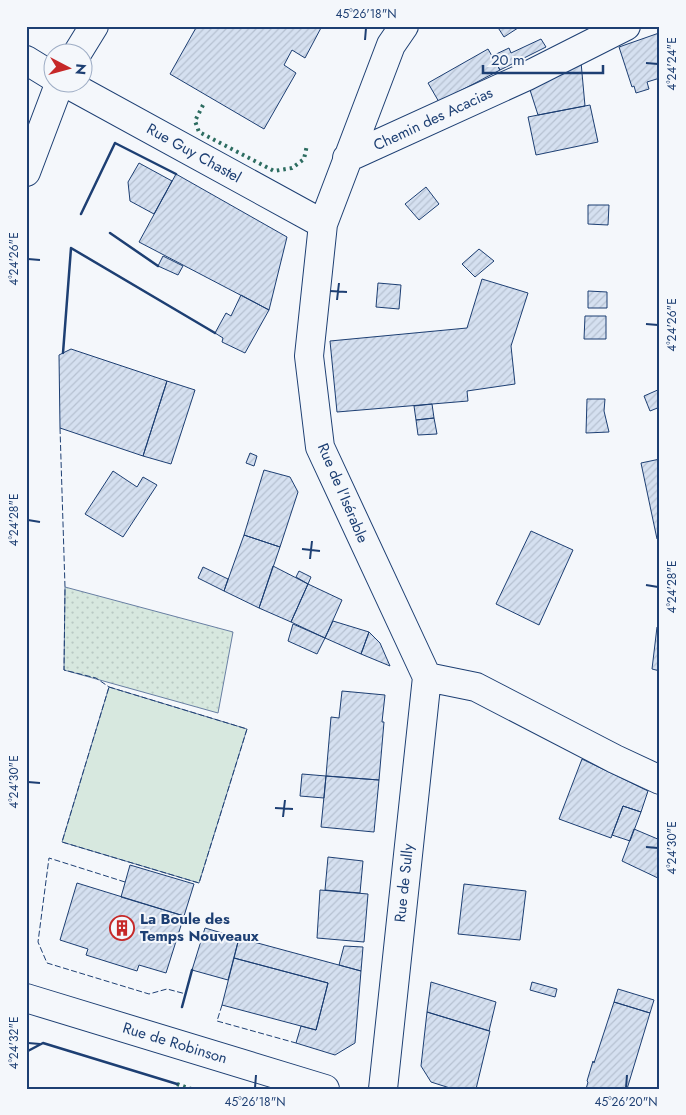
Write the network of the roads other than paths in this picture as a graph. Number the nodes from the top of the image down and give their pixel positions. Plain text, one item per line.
1 (94, 26) edge
2 (404, 26) edge
3 (626, 26) edge
4 (84, 42) edge
5 (26, 60) edge
6 (42, 70) edge
7 (56, 92) edge
8 (82, 92) edge
9 (348, 158) junction
10 (26, 172) edge
11 (323, 224) junction
12 (427, 677) junction
13 (660, 780) edge
14 (26, 998) edge
15 (324, 1089) edge
16 (383, 1089) edge

1 - 4 street
2 - 9 street, Rue de l'Isérable
3 - 9 street, Chemin des Acacias
5 - 6 street
7 - 10 street
8 - 11 street, Rue Guy Chastel
9 - 11 street, Rue de l'Isérable
11 - 12 street, Rue de l'Isérable
12 - 13 street
12 - 16 street, Rue de Sully
14 - 15 street, Rue de Robinson

